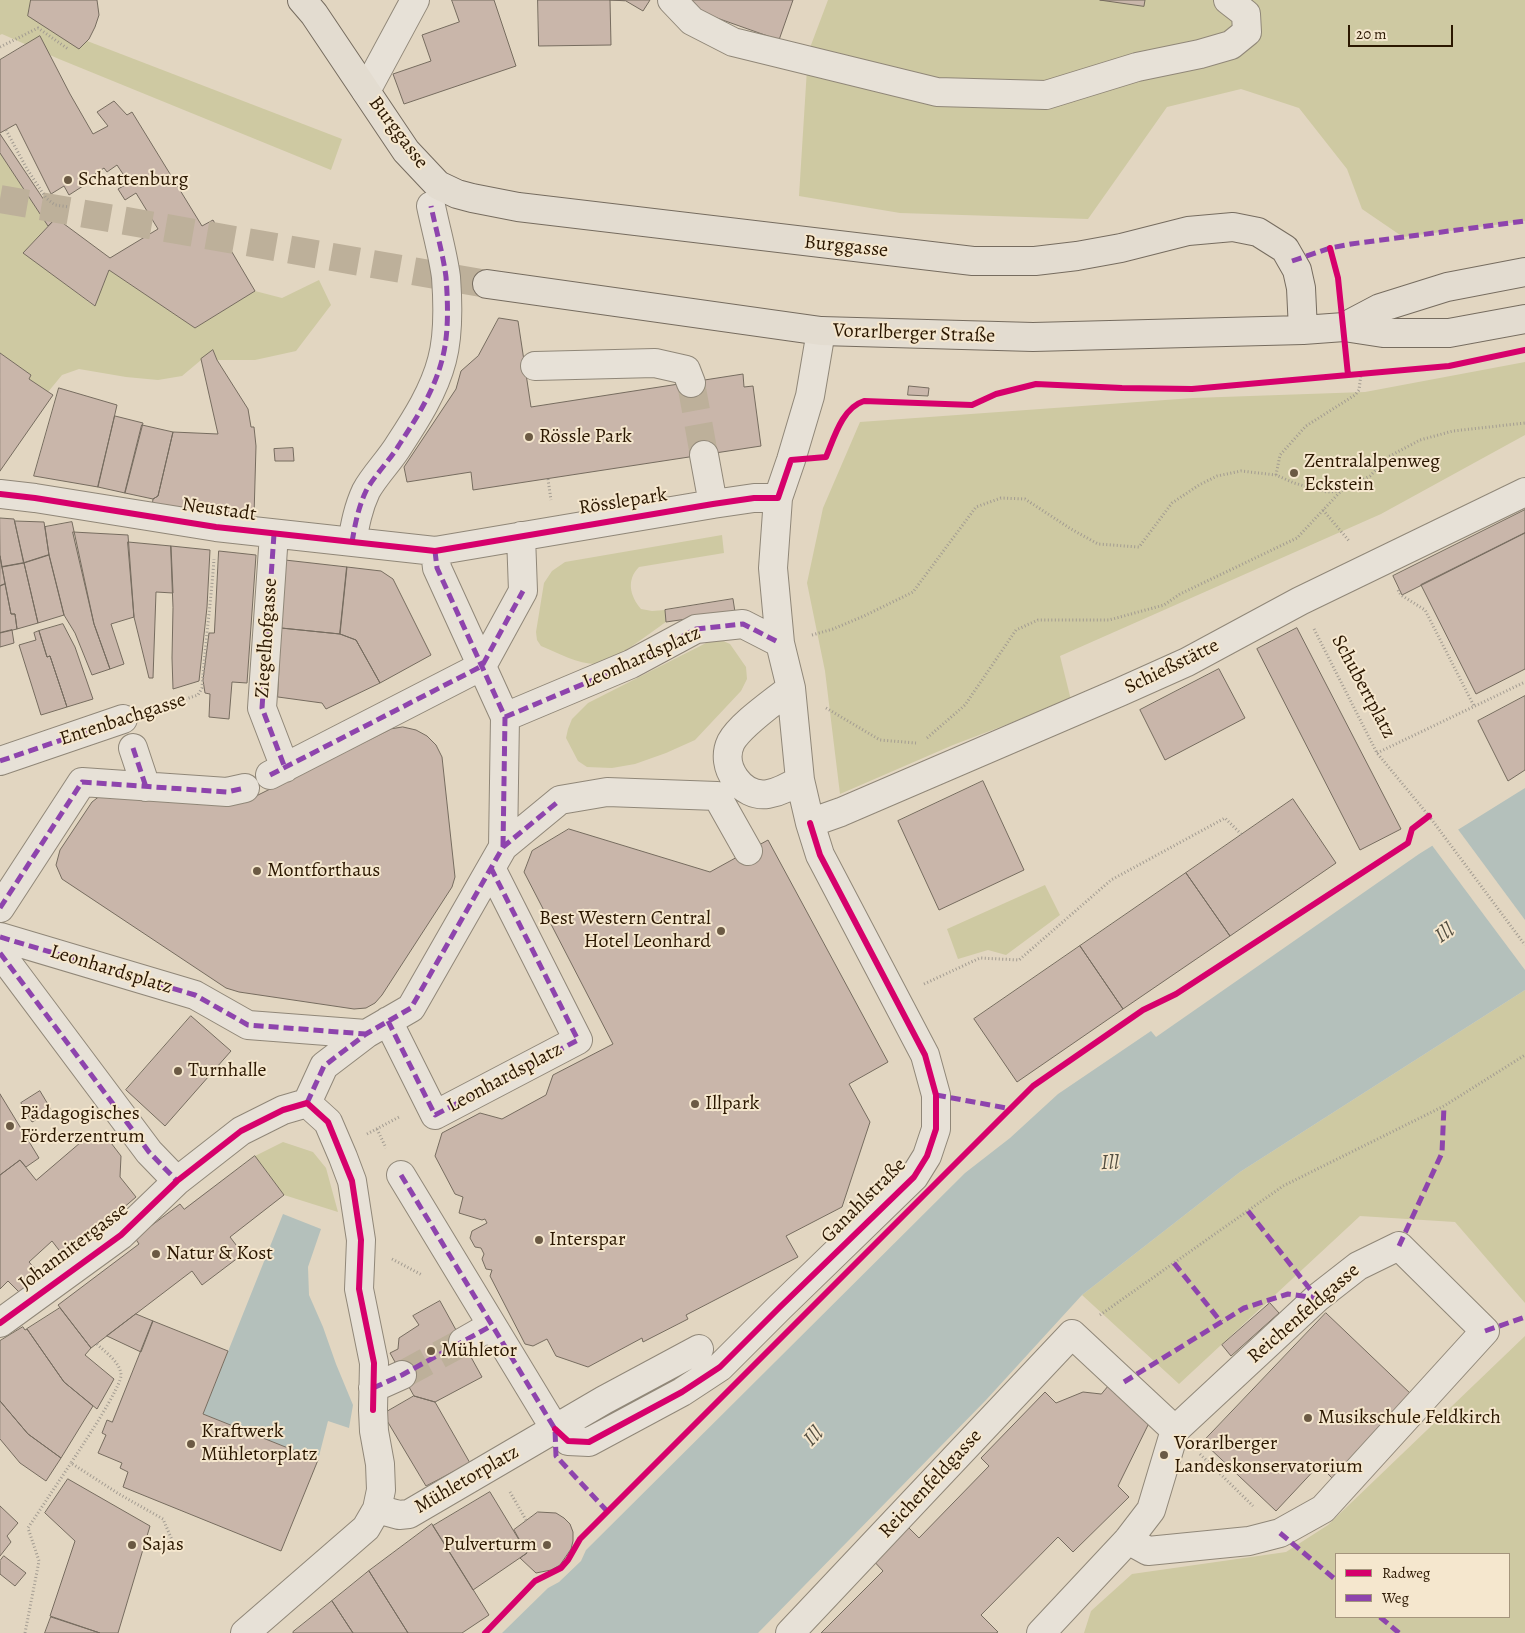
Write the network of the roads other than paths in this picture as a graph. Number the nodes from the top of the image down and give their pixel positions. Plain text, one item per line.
1 (302, 0) edge
2 (415, 0) edge
3 (672, 0) edge
4 (1228, 0) edge
5 (366, 91) junction
6 (431, 206) dead end
7 (1525, 272) edge
8 (487, 284) tunnel mouth
9 (1525, 318) edge
10 (1344, 327) junction
11 (1303, 330) junction
12 (821, 331) junction
13 (535, 366) dead end
14 (691, 382) tunnel mouth
15 (704, 455) tunnel mouth
16 (1525, 492) edge
17 (0, 494) edge
18 (778, 498) junction
19 (713, 504) junction
20 (274, 534) junction
21 (521, 536) junction
22 (352, 542) junction
23 (434, 551) junction
24 (780, 644) junction
25 (482, 666) junction
26 (791, 688) junction
27 (504, 717) junction
28 (123, 720) road end
29 (132, 748) dead end
30 (0, 761) edge
31 (800, 780) junction
32 (724, 785) junction
33 (146, 787) junction
34 (245, 788) dead end
35 (810, 824) junction
36 (748, 852) dead end
37 (497, 857) junction
38 (0, 908) edge
39 (0, 937) edge
40 (0, 953) edge
41 (377, 1028) junction
42 (307, 1103) junction
43 (401, 1175) dead end
44 (171, 1188) junction
45 (0, 1323) edge
46 (491, 1326) junction
47 (463, 1342) tunnel mouth
48 (699, 1349) dead end
49 (402, 1375) tunnel mouth
50 (373, 1399) junction
51 (554, 1429) junction
52 (1175, 1430) junction
53 (377, 1509) junction
54 (1128, 1540) junction
55 (245, 1633) edge
56 (790, 1633) edge
57 (1041, 1633) edge

1 - 5 main road, Burggasse
2 - 5 street, Burggasse
3 - 4 street
5 - 11 main road, Burggasse
6 - 22 street
7 - 10 main road, Vorarlberger Straße
8 - 12 main road, Vorarlberger Straße
9 - 10 main road, Vorarlberger Straße
10 - 11 main road, Vorarlberger Straße
11 - 12 main road, Vorarlberger Straße
12 - 18 street
13 - 14 street
15 - 19 street
16 - 35 street, Schießstätte
17 - 20 street, Neustadt
18 - 19 street, Rösslepark
18 - 24 street
19 - 21 street, Rösslepark
20 - 22 street, Neustadt
20 - 25 street, Ziegelhofgasse
21 - 23 street, Rösslepark
21 - 25 street
22 - 23 street, Neustadt
23 - 25 street, Leonhardsplatz
24 - 26 street
24 - 27 street, Leonhardsplatz
25 - 27 street, Leonhardsplatz
26 - 31 street, Ganahlstraße
26 - 32 street
27 - 37 street, Leonhardsplatz
28 - 30 street, Entenbachgasse
29 - 33 street
31 - 32 street
31 - 35 street, Ganahlstraße
32 - 36 street
32 - 37 street, Leonhardsplatz
33 - 34 street
33 - 38 street
35 - 51 street, Ganahlstraße
37 - 41 street, Leonhardsplatz
37 - 41 street, Leonhardsplatz
39 - 41 street, Leonhardsplatz
40 - 44 street
41 - 42 street, Leonhardsplatz
42 - 44 street
42 - 50 street
43 - 46 street
44 - 45 street, Johannitergasse
46 - 47 street
46 - 51 street
48 - 51 street, Mühletorplatz
49 - 50 street
50 - 53 street
51 - 53 street, Mühletorplatz
52 - 54 street
52 - 54 street, Reichenfeldgasse
52 - 56 street, Reichenfeldgasse
53 - 55 street
54 - 57 street

